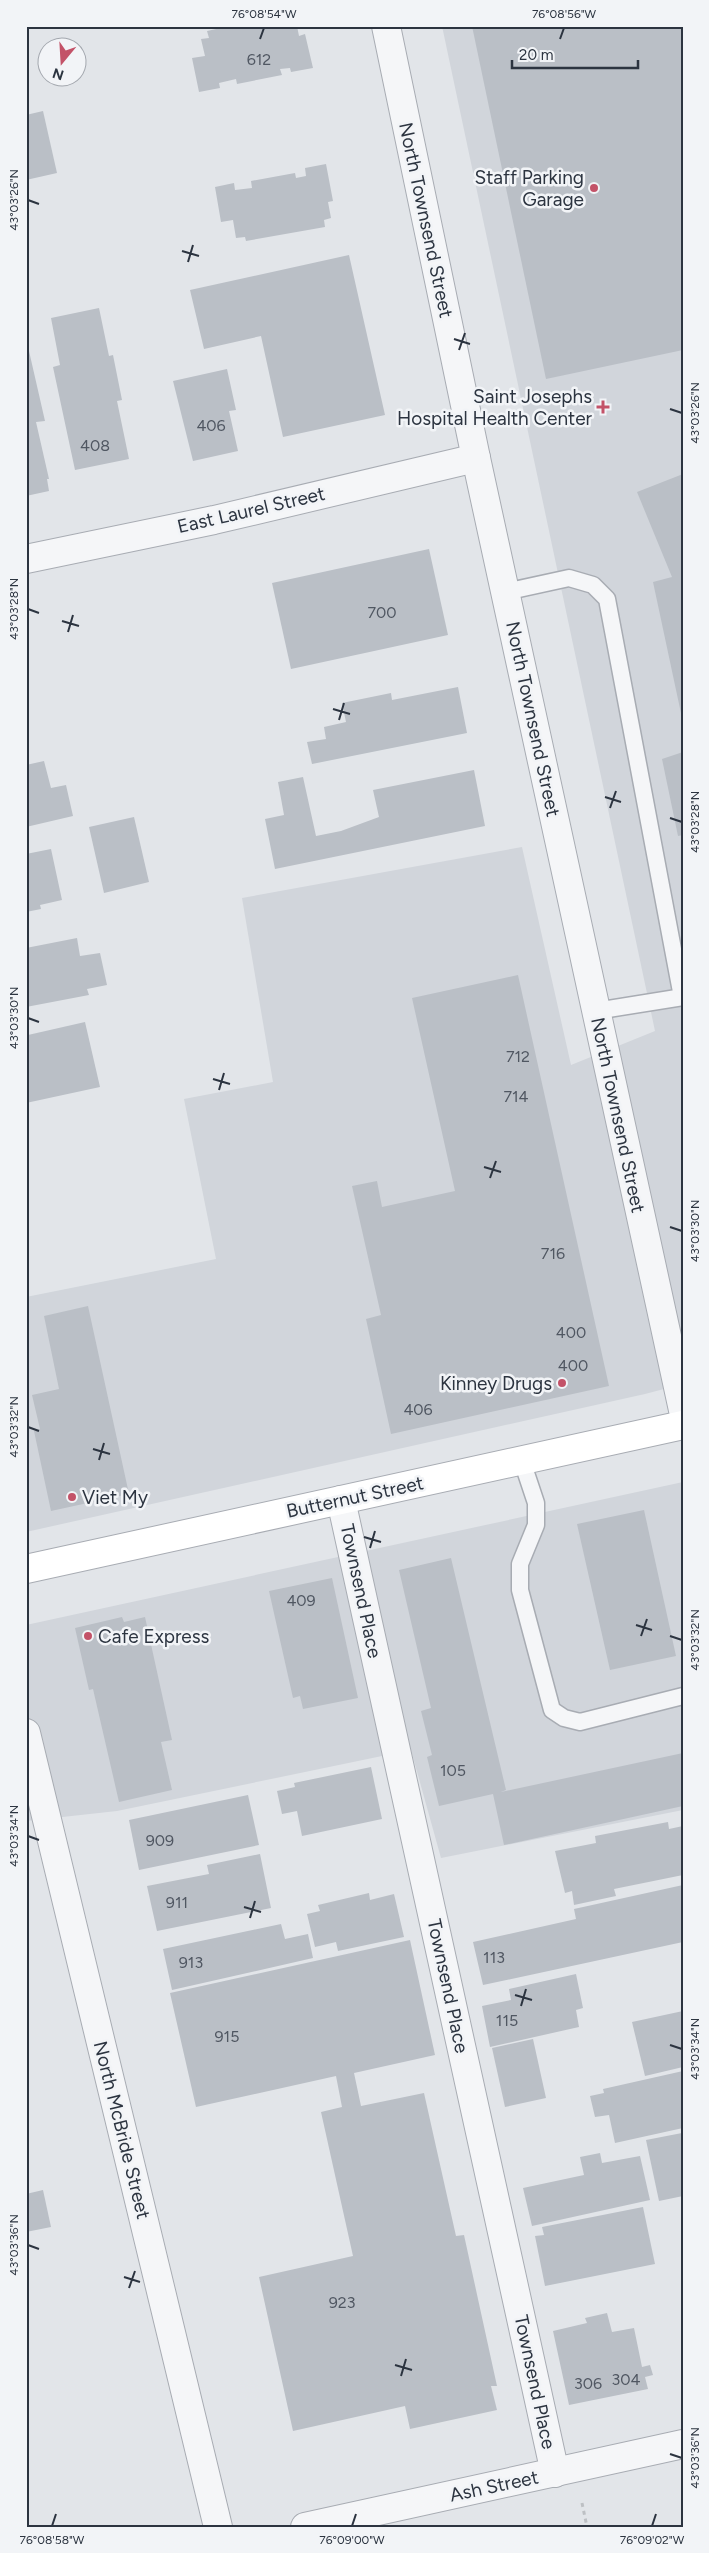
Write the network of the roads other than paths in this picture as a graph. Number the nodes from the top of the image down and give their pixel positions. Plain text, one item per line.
1 (386, 26) edge
2 (476, 458) junction
3 (26, 559) edge
4 (505, 592) junction
5 (683, 997) edge
6 (596, 1011) junction
7 (683, 1410) edge
8 (683, 1425) edge
9 (522, 1460) junction
10 (342, 1500) junction
11 (26, 1569) edge
12 (683, 1696) edge
13 (26, 1733) edge
14 (683, 2444) edge
15 (554, 2472) junction
16 (218, 2527) edge
17 (305, 2527) edge

1 - 2 street, North Townsend Street
2 - 3 street, East Laurel Street
2 - 4 street, North Townsend Street
4 - 5 lane
4 - 6 street, North Townsend Street
5 - 6 lane
6 - 7 street, North Townsend Street
8 - 9 street, Butternut Street
9 - 10 street, Butternut Street
9 - 12 lane
10 - 11 street, Butternut Street
10 - 15 street, Townsend Place
13 - 16 street, North McBride Street
14 - 15 street, Ash Street
15 - 17 street, Ash Street

